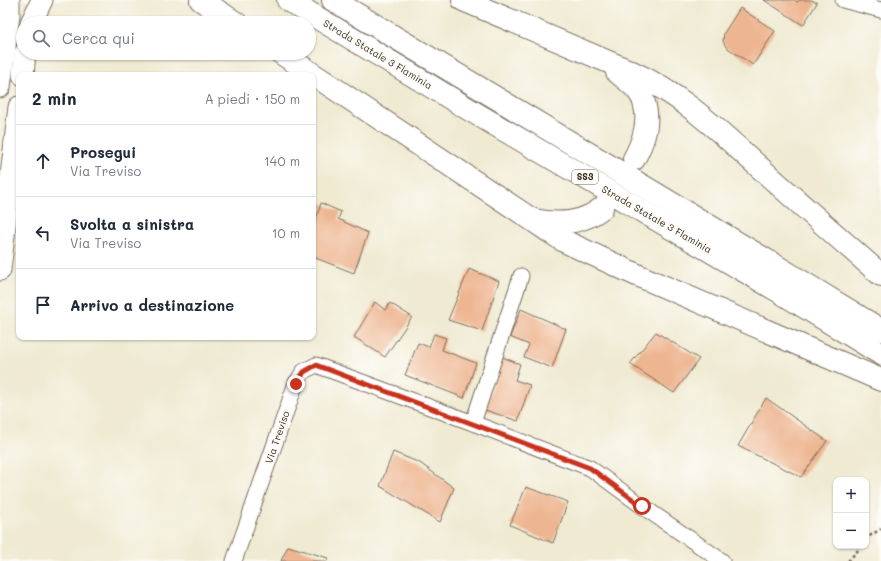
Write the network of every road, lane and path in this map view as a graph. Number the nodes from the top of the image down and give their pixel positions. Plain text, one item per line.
1 (9, 0) edge
2 (42, 0) edge
3 (201, 0) edge
4 (288, 0) edge
5 (333, 0) edge
6 (463, 0) edge
7 (843, 0) edge
8 (881, 10) edge
9 (34, 16) edge
10 (225, 16) edge
11 (314, 16) edge
12 (316, 17) edge
13 (601, 59) junction
14 (24, 60) edge
15 (292, 60) edge
16 (23, 72) edge
17 (310, 72) edge
18 (316, 76) edge
19 (0, 87) edge
20 (16, 133) edge
21 (634, 159) dead end
22 (602, 208) dead end
23 (531, 219) junction
24 (0, 270) edge
25 (881, 275) edge
26 (521, 276) dead end
27 (881, 330) edge
28 (881, 354) edge
29 (881, 380) edge
30 (473, 424) junction
31 (881, 529) edge
32 (869, 537) edge
33 (859, 549) edge
34 (234, 561) edge
35 (722, 561) edge
36 (848, 561) edge

1 - 19 main road
2 - 9 main road
3 - 10 highway
4 - 11 highway, Strada Statale 3 Flaminia / SS3
5 - 27 highway, Strada Statale 3 Flaminia / SS3
6 - 13 highway
7 - 8 street
12 - 28 highway, Strada Statale 3 Flaminia / SS3
13 - 21 highway
13 - 25 highway
14 - 16 main road
15 - 17 highway
18 - 23 highway
20 - 24 main road
22 - 23 highway
23 - 29 highway
26 - 30 street
30 - 34 street, Via Treviso
30 - 35 street, Via Treviso
31 - 32 path
33 - 36 path

